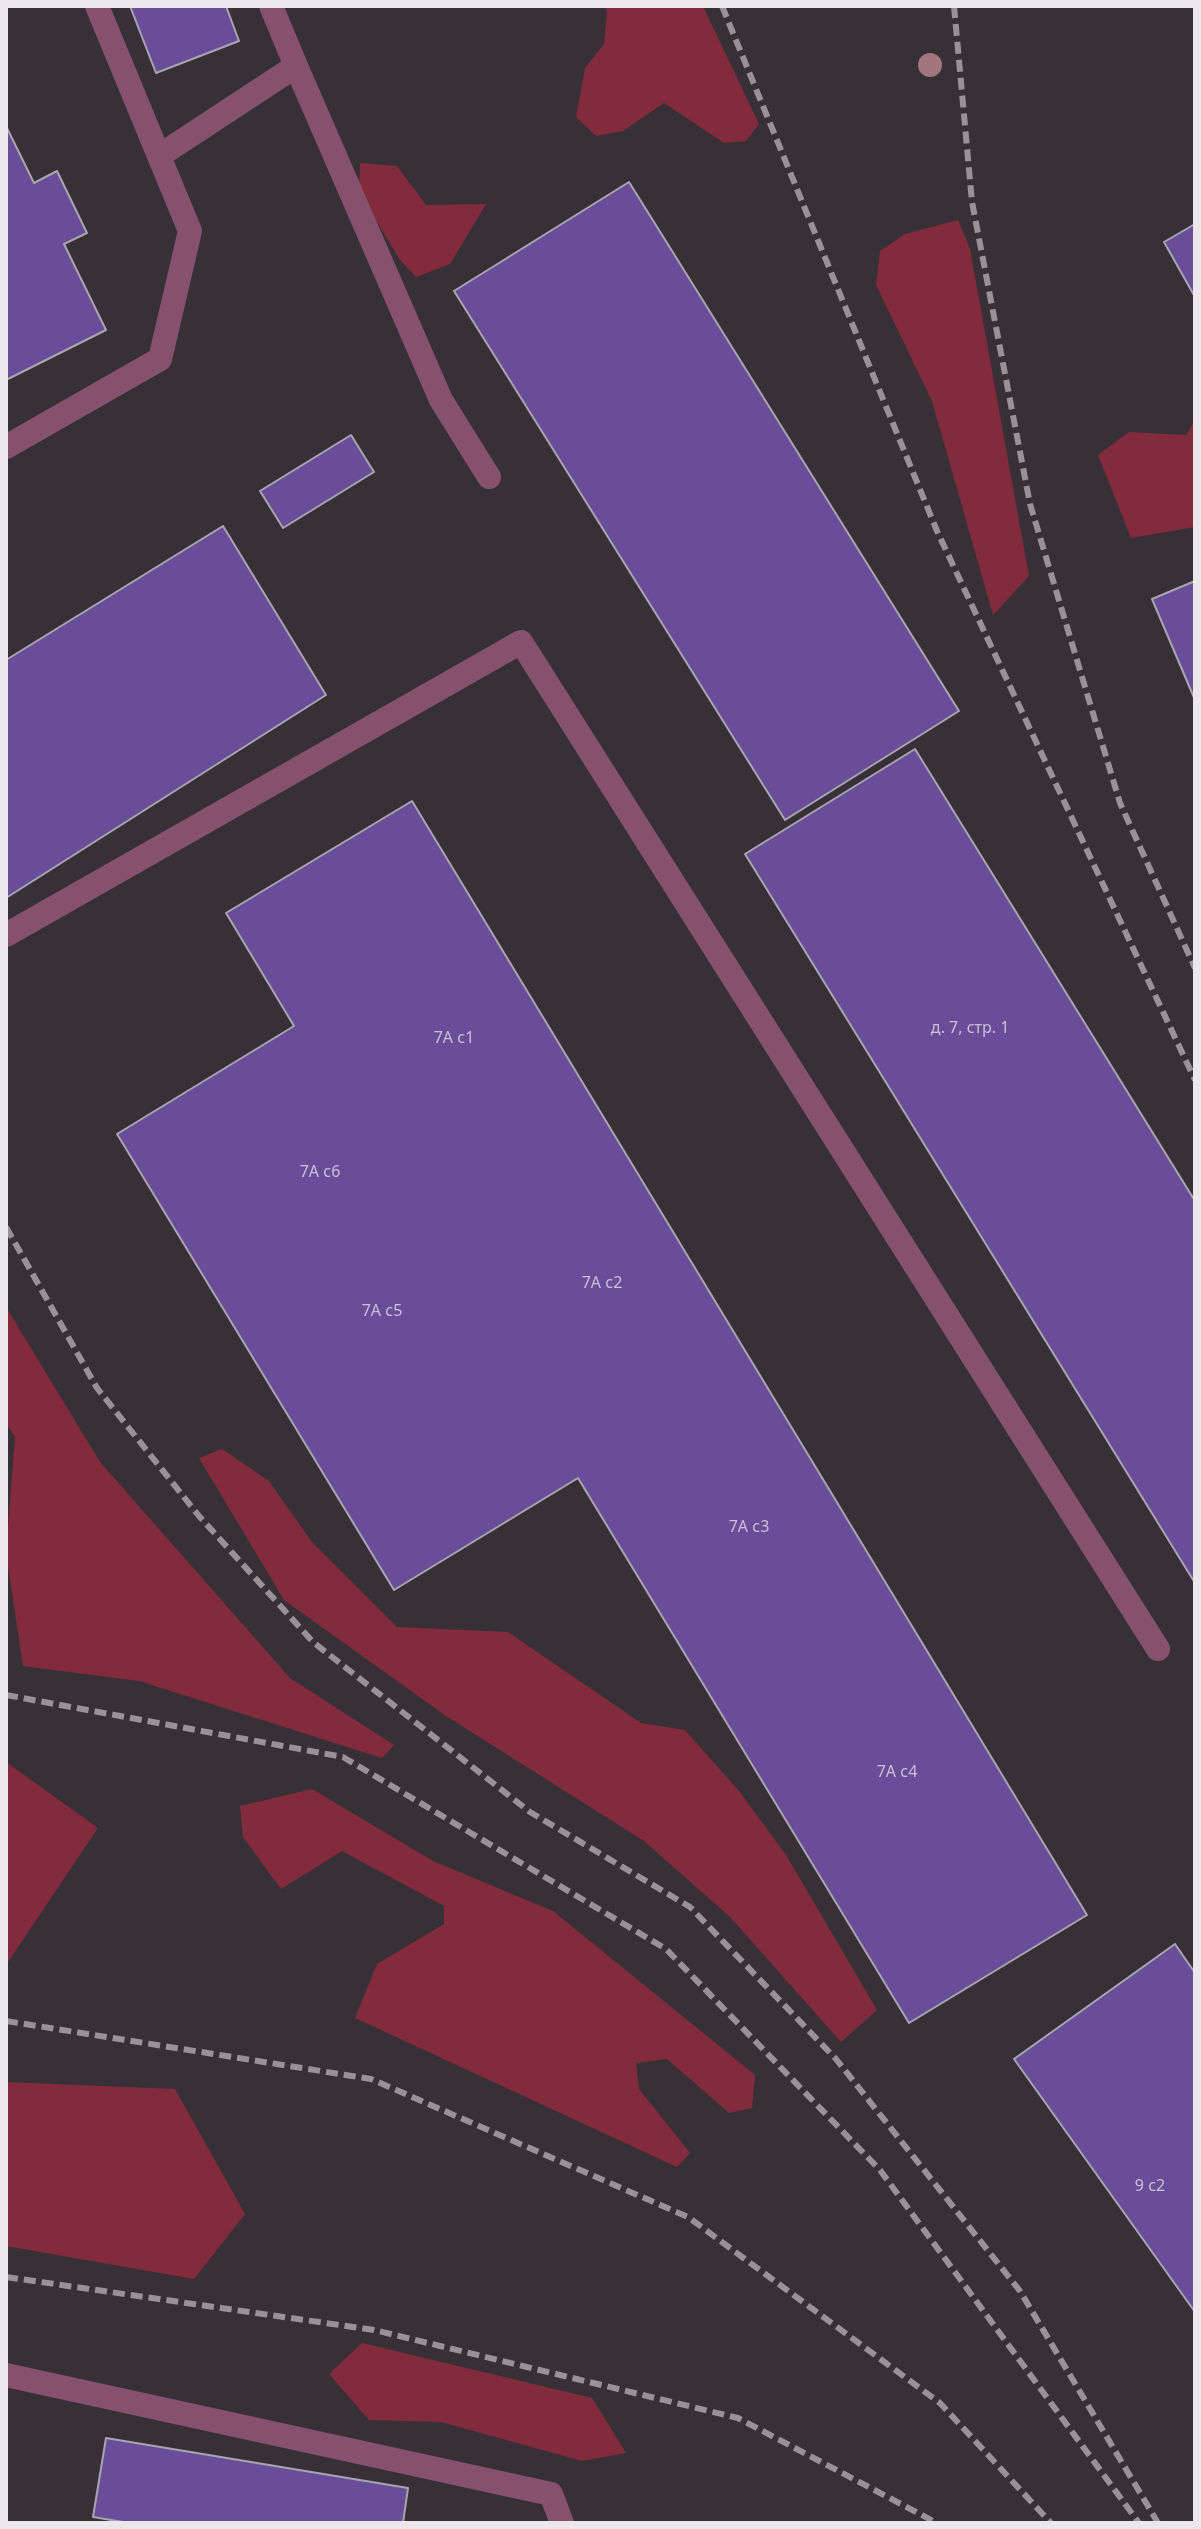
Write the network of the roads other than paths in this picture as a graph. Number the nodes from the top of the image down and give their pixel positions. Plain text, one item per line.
1 (97, 6) edge
2 (271, 6) edge
3 (296, 66) junction
4 (159, 156) junction
5 (6, 447) edge
6 (489, 477) dead end
7 (6, 935) edge
8 (1158, 1649) dead end
9 (6, 2375) edge
10 (562, 2523) edge

1 - 4 lane
2 - 3 lane
3 - 4 lane
3 - 6 lane
4 - 5 lane
7 - 8 lane
9 - 10 lane

